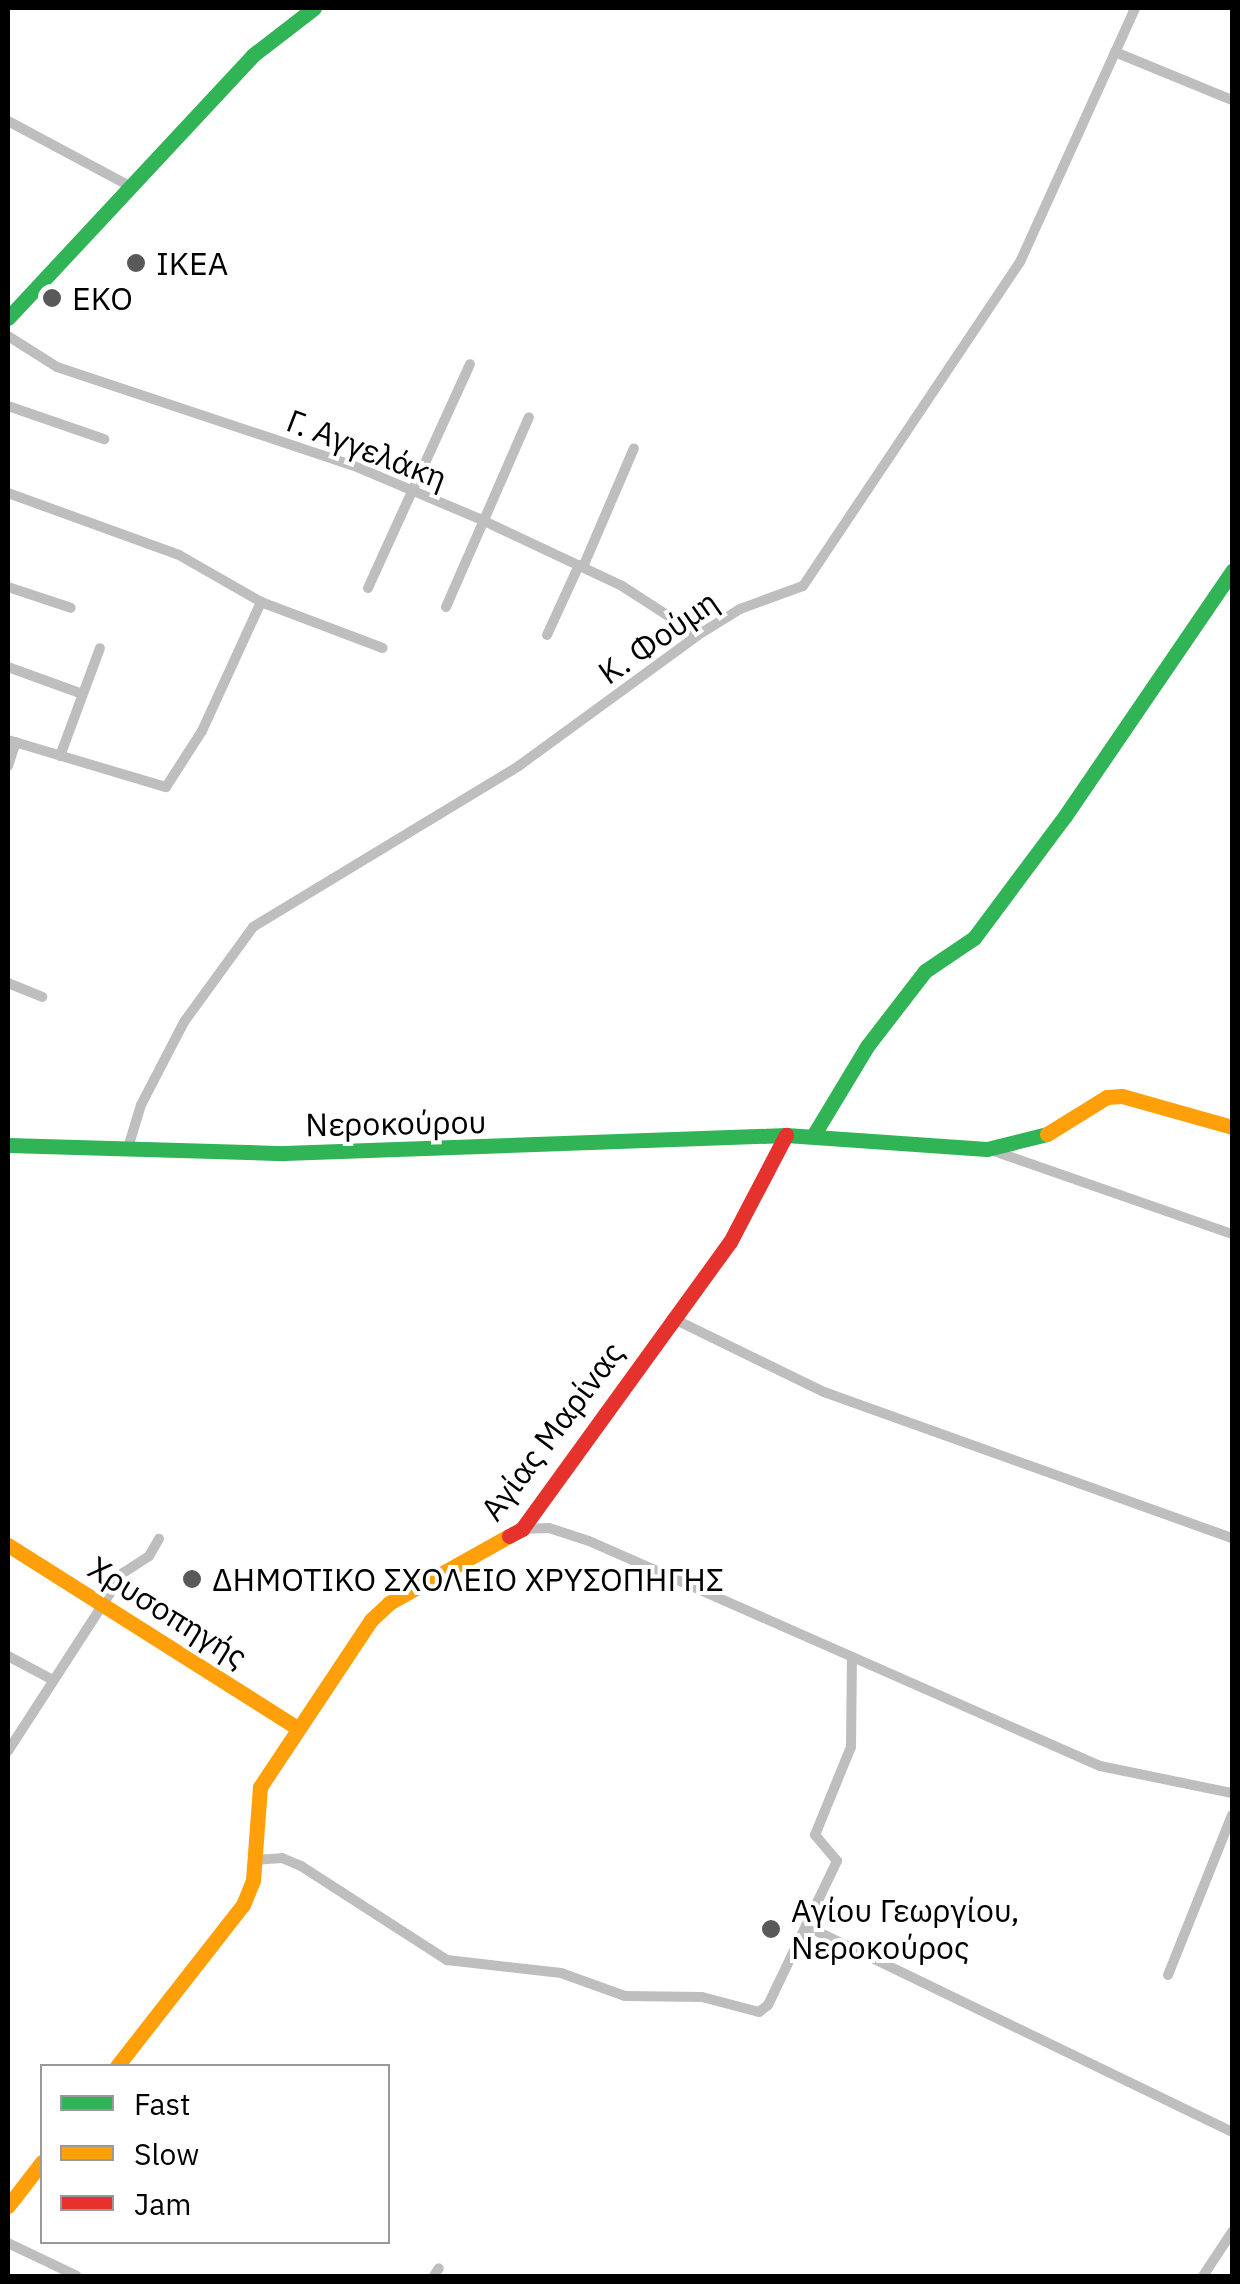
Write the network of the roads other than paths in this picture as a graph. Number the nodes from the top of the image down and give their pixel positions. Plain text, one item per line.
1 (314, 8) edge
2 (1134, 8) edge
3 (1115, 52) junction
4 (1232, 100) edge
5 (8, 121) edge
6 (128, 184) junction
7 (10, 313) edge
8 (8, 336) edge
9 (470, 364) dead end
10 (8, 406) edge
11 (529, 416) dead end
12 (104, 439) dead end
13 (634, 448) dead end
14 (414, 490) junction
15 (8, 493) edge
16 (482, 520) junction
17 (581, 566) junction
18 (1229, 578) edge
19 (8, 587) edge
20 (368, 588) dead end
21 (261, 602) junction
22 (446, 606) dead end
23 (70, 608) dead end
24 (547, 635) dead end
25 (698, 635) junction
26 (100, 648) dead end
27 (383, 648) dead end
28 (8, 667) edge
29 (80, 693) junction
30 (12, 741) edge
31 (60, 756) junction
32 (8, 766) edge
33 (8, 982) edge
34 (42, 996) dead end
35 (1232, 1127) edge
36 (786, 1135) junction
37 (813, 1136) junction
38 (8, 1146) edge
39 (987, 1149) junction
40 (126, 1153) junction
41 (1232, 1234) edge
42 (672, 1318) junction
43 (522, 1529) junction
44 (1232, 1538) edge
45 (159, 1540) dead end
46 (8, 1545) edge
47 (103, 1604) junction
48 (8, 1656) edge
49 (852, 1657) junction
50 (51, 1679) junction
51 (297, 1728) junction
52 (8, 1751) edge
53 (1232, 1792) edge
54 (1232, 1815) edge
55 (255, 1860) junction
56 (806, 1926) junction
57 (1168, 1975) dead end
58 (120, 2064) edge
59 (1232, 2132) edge
60 (40, 2165) edge
61 (8, 2206) edge
62 (1232, 2232) edge
63 (8, 2243) edge
64 (76, 2276) edge
65 (1203, 2276) edge

1 - 6 main road
2 - 3 street, Κ. Φούμη
3 - 4 street
3 - 25 street, Κ. Φούμη
5 - 6 street
6 - 7 main road
8 - 14 street, Γ. Αγγελάκη
9 - 14 street
10 - 12 street
11 - 16 street
13 - 17 street
14 - 16 street, Γ. Αγγελάκη
14 - 20 street
15 - 21 street
16 - 17 street, Γ. Αγγελάκη
16 - 22 street
17 - 24 street
17 - 25 street, Γ. Αγγελάκη
18 - 37 main road
19 - 23 street
21 - 27 street
21 - 31 street
25 - 40 street, Κ. Φούμη
26 - 29 street
28 - 29 street
29 - 31 street
30 - 31 street
30 - 32 street
33 - 34 street
35 - 39 main road, Νεροκούρου
36 - 37 main road, Νεροκούρου
36 - 40 main road, Νεροκούρου
36 - 42 main road, Αγίας Μαρίνας
37 - 39 main road, Νεροκούρου
38 - 40 main road, Νεροκούρου
39 - 41 street
42 - 43 main road, Αγίας Μαρίνας
42 - 44 street
43 - 49 street
43 - 51 main road, Αγίας Μαρίνας
45 - 47 street
46 - 47 main road, Χρυσοπηγής
47 - 50 street
47 - 51 main road, Χρυσοπηγής
48 - 50 street
49 - 53 street
49 - 56 street
50 - 52 street
51 - 55 main road, Αγίας Μαρίνας
54 - 57 street
55 - 56 street
55 - 58 main road, Αγίας Μαρίνας
56 - 59 street
60 - 61 main road
62 - 65 street
63 - 64 street

